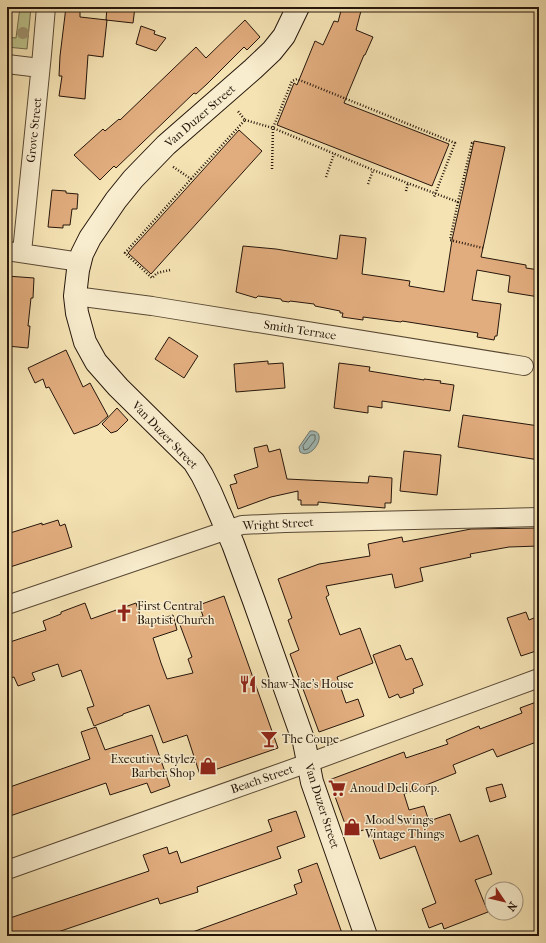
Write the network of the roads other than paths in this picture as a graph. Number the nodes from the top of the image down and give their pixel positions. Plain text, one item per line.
1 (46, 7) edge
2 (298, 7) edge
3 (7, 64) edge
4 (40, 68) junction
5 (14, 252) edge
6 (80, 262) junction
7 (75, 296) junction
8 (524, 366) dead end
9 (539, 517) edge
10 (227, 530) junction
11 (7, 605) edge
12 (539, 678) edge
13 (308, 763) junction
14 (7, 870) edge
15 (366, 936) edge

1 - 4 street, Grove Street
2 - 6 main road, Van Duzer Street
3 - 4 street
4 - 5 street, Grove Street
5 - 6 street
6 - 7 main road, Van Duzer Street
7 - 8 street, Smith Terrace
7 - 10 main road, Van Duzer Street
9 - 10 street, Wright Street
10 - 11 street, Wright Street
10 - 13 main road, Van Duzer Street
12 - 13 street, Beach Street
13 - 14 street, Beach Street
13 - 15 main road, Van Duzer Street

